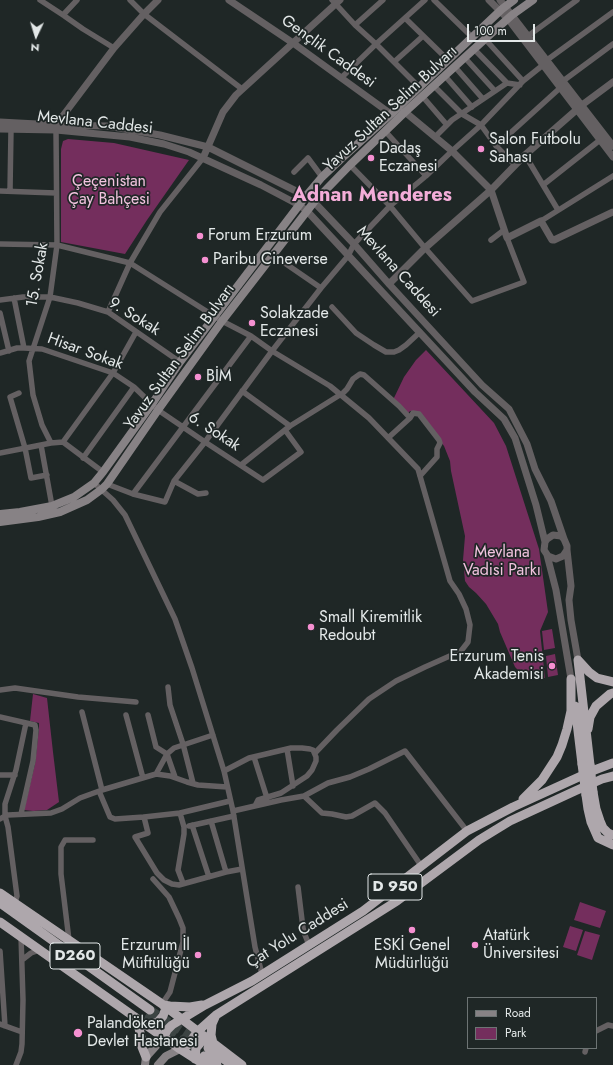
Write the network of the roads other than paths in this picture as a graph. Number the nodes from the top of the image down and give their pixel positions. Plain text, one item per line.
1 (40, 0) edge
2 (77, 0) edge
3 (130, 0) edge
4 (158, 0) edge
5 (230, 0) edge
6 (383, 0) edge
7 (425, 0) edge
8 (434, 0) edge
9 (489, 0) edge
10 (514, 0) edge
11 (533, 0) edge
12 (577, 0) edge
13 (336, 1) edge
14 (501, 6) edge
15 (613, 12) edge
16 (144, 14) junction
17 (63, 15) junction
18 (510, 17) junction
19 (405, 18) junction
20 (355, 24) junction
21 (423, 36) junction
22 (528, 36) junction
23 (472, 37) junction
24 (485, 39) junction
25 (293, 43) junction
26 (376, 44) junction
27 (613, 44) edge
28 (114, 48) junction
29 (474, 49) junction
30 (465, 58) junction
31 (448, 60) junction
32 (394, 62) junction
33 (545, 63) junction
34 (455, 67) junction
35 (445, 76) junction
36 (341, 78) junction
37 (563, 81) junction
38 (613, 82) edge
39 (508, 83) junction
40 (522, 83) junction
41 (434, 86) junction
42 (419, 88) junction
43 (560, 88) junction
44 (242, 89) junction
45 (495, 91) junction
46 (423, 97) junction
47 (483, 99) junction
48 (472, 107) junction
49 (579, 107) junction
50 (405, 112) junction
51 (391, 114) junction
52 (462, 114) junction
53 (0, 122) edge
54 (447, 125) junction
55 (481, 125) junction
56 (56, 128) junction
57 (0, 129) edge
58 (11, 130) junction
59 (385, 132) junction
60 (435, 136) junction
61 (600, 140) junction
62 (496, 146) junction
63 (613, 146) edge
64 (208, 148) junction
65 (452, 151) junction
66 (525, 155) junction
67 (613, 157) edge
68 (203, 158) junction
69 (350, 165) junction
70 (515, 165) junction
71 (294, 172) dead end
72 (426, 176) junction
73 (613, 176) edge
74 (322, 177) junction
75 (543, 185) junction
76 (491, 190) junction
77 (0, 191) edge
78 (10, 191) junction
79 (56, 193) junction
80 (306, 196) junction
81 (314, 202) junction
82 (299, 205) junction
83 (390, 206) junction
84 (558, 210) junction
85 (307, 211) junction
86 (613, 212) edge
87 (540, 221) junction
88 (504, 230) junction
89 (507, 238) junction
90 (491, 240) dead end
91 (0, 244) edge
92 (354, 244) junction
93 (57, 245) junction
94 (425, 248) junction
95 (273, 255) junction
96 (348, 256) junction
97 (130, 263) junction
98 (389, 284) junction
99 (321, 288) junction
100 (50, 297) junction
101 (14, 298) junction
102 (0, 300) edge
103 (332, 307) dead end
104 (108, 312) junction
105 (0, 313) edge
106 (214, 316) junction
107 (222, 321) junction
108 (136, 332) junction
109 (420, 332) junction
110 (251, 336) junction
111 (24, 348) junction
112 (34, 348) junction
113 (272, 350) junction
114 (9, 351) junction
115 (0, 353) edge
116 (180, 362) junction
117 (113, 373) junction
118 (482, 385) junction
119 (134, 387) junction
120 (242, 391) junction
121 (475, 392) junction
122 (19, 393) dead end
123 (340, 394) junction
124 (155, 407) junction
125 (410, 418) junction
126 (290, 426) junction
127 (183, 427) junction
128 (285, 430) junction
129 (388, 438) junction
130 (63, 442) junction
131 (205, 442) junction
132 (51, 443) junction
133 (41, 445) junction
134 (25, 448) junction
135 (1, 451) edge
136 (83, 458) junction
137 (241, 465) junction
138 (103, 472) junction
139 (47, 475) junction
140 (420, 476) junction
141 (174, 481) junction
142 (94, 483) junction
143 (104, 486) junction
144 (206, 493) dead end
145 (133, 494) junction
146 (52, 506) junction
147 (0, 514) edge
148 (0, 522) edge
149 (564, 539) junction
150 (544, 542) junction
151 (567, 550) junction
152 (547, 555) junction
153 (578, 660) junction
154 (571, 679) junction
155 (613, 682) edge
156 (168, 687) dead end
157 (0, 690) edge
158 (613, 693) edge
159 (136, 702) dead end
160 (82, 712) dead end
161 (126, 715) dead end
162 (148, 715) dead end
163 (0, 717) edge
164 (26, 724) junction
165 (213, 735) junction
166 (183, 744) junction
167 (587, 744) junction
168 (287, 749) junction
169 (315, 753) junction
170 (167, 754) junction
171 (254, 757) junction
172 (613, 764) edge
173 (586, 765) junction
174 (224, 771) junction
175 (156, 774) junction
176 (0, 775) edge
177 (15, 775) junction
178 (612, 776) edge
179 (176, 777) junction
180 (143, 778) junction
181 (193, 783) junction
182 (293, 786) junction
183 (227, 787) junction
184 (101, 791) junction
185 (590, 794) junction
186 (304, 796) junction
187 (267, 798) junction
188 (230, 801) junction
189 (255, 806) junction
190 (513, 807) junction
191 (0, 808) edge
192 (180, 813) junction
193 (233, 813) junction
194 (21, 814) junction
195 (2, 817) edge
196 (144, 817) junction
197 (211, 821) junction
198 (192, 825) junction
199 (184, 827) junction
200 (467, 831) junction
201 (613, 835) edge
202 (93, 840) dead end
203 (613, 845) edge
204 (422, 867) junction
205 (242, 869) junction
206 (226, 872) junction
207 (209, 877) junction
208 (153, 879) dead end
209 (183, 884) junction
210 (298, 887) dead end
211 (0, 893) edge
212 (0, 902) edge
213 (15, 903) junction
214 (0, 915) edge
215 (0, 922) edge
216 (21, 936) junction
217 (69, 940) junction
218 (309, 945) junction
219 (40, 950) junction
220 (0, 951) edge
221 (22, 960) junction
222 (262, 974) junction
223 (206, 1005) junction
224 (164, 1006) junction
225 (216, 1015) junction
226 (134, 1016) junction
227 (148, 1017) junction
228 (181, 1020) junction
229 (1, 1025) edge
230 (613, 1026) edge
231 (597, 1031) edge
232 (22, 1032) junction
233 (197, 1032) junction
234 (164, 1037) junction
235 (180, 1049) junction
236 (205, 1055) edge
237 (146, 1061) edge
238 (16, 1065) edge
239 (158, 1065) edge
240 (217, 1065) edge
241 (232, 1065) edge
242 (242, 1065) edge

1 - 17 street
2 - 17 street
3 - 16 street
4 - 16 street
5 - 25 street, Gençlik Caddesi
6 - 20 street
7 - 19 street
8 - 23 street
9 - 14 street
10 - 14 main road, Yavuz Sultan Selim Bulvarı
11 - 18 main road, Yavuz Sultan Selim Bulvarı
12 - 22 street
13 - 20 street
13 - 25 street
14 - 18 street
14 - 23 main road, Yavuz Sultan Selim Bulvarı
15 - 33 street
16 - 28 street
16 - 44 street
17 - 28 street
18 - 22 street
18 - 24 main road, Yavuz Sultan Selim Bulvarı
18 - 33 street
19 - 21 street
19 - 26 street
20 - 26 street
21 - 31 street
21 - 32 street
22 - 33 street
23 - 31 main road, Yavuz Sultan Selim Bulvarı
24 - 29 main road, Yavuz Sultan Selim Bulvarı
24 - 40 street
25 - 36 street, Gençlik Caddesi
25 - 44 street
26 - 32 street
26 - 36 street
27 - 37 street
28 - 56 street
29 - 30 main road, Yavuz Sultan Selim Bulvarı
29 - 39 street
30 - 34 main road, Yavuz Sultan Selim Bulvarı
30 - 45 street
31 - 42 main road, Yavuz Sultan Selim Bulvarı
32 - 42 street
33 - 37 street
33 - 40 street
33 - 43 street
34 - 35 main road, Yavuz Sultan Selim Bulvarı
34 - 47 street
35 - 41 main road, Yavuz Sultan Selim Bulvarı
35 - 48 street
36 - 51 street, Gençlik Caddesi
37 - 49 street
38 - 49 street
39 - 40 street
39 - 45 street
40 - 55 street
41 - 46 main road, Yavuz Sultan Selim Bulvarı
41 - 52 street
42 - 51 main road, Yavuz Sultan Selim Bulvarı
43 - 49 street
43 - 62 street
44 - 64 street
45 - 47 street
46 - 50 main road, Yavuz Sultan Selim Bulvarı
46 - 54 street
47 - 48 street
48 - 52 street
49 - 61 street
49 - 63 street
49 - 66 street
50 - 59 main road, Yavuz Sultan Selim Bulvarı
50 - 60 street
51 - 74 main road, Yavuz Sultan Selim Bulvarı
52 - 54 street
52 - 55 street
53 - 56 street, Mevlana Caddesi
54 - 60 street
55 - 62 street
55 - 65 street
56 - 58 street, Mevlana Caddesi
56 - 64 street, Mevlana Caddesi
56 - 68 street, Mevlana Caddesi
56 - 79 street, 15. Sokak
57 - 58 street, Mevlana Caddesi
58 - 78 street
59 - 69 main road, Yavuz Sultan Selim Bulvarı
59 - 72 street
60 - 65 street
61 - 67 street
61 - 75 street
62 - 70 street
64 - 68 street
64 - 80 street, Mevlana Caddesi
65 - 72 street
65 - 76 street
66 - 70 street
66 - 75 street
68 - 82 street, Mevlana Caddesi
68 - 97 street
69 - 81 main road, Yavuz Sultan Selim Bulvarı
69 - 83 street
70 - 76 street
71 - 74 street
72 - 83 street
73 - 84 street
74 - 80 main road, Yavuz Sultan Selim Bulvarı
75 - 84 street
76 - 88 street
76 - 94 street
77 - 78 street
78 - 79 street
79 - 93 street, 15. Sokak
80 - 81 street, Mevlana Caddesi
80 - 82 main road, Yavuz Sultan Selim Bulvarı
81 - 85 main road, Yavuz Sultan Selim Bulvarı
81 - 92 street, Mevlana Caddesi
82 - 85 street, Mevlana Caddesi
82 - 106 main road, Yavuz Sultan Selim Bulvarı
83 - 92 street
83 - 94 street
84 - 87 street
85 - 95 main road, Yavuz Sultan Selim Bulvarı
85 - 96 street, Mevlana Caddesi
86 - 87 street
87 - 89 street
88 - 89 street
88 - 90 street
89 - 94 street
91 - 93 street
92 - 96 street
92 - 98 street, Mevlana Caddesi
93 - 97 street
93 - 100 street, 15. Sokak
94 - 98 street
95 - 99 street
95 - 107 main road, Yavuz Sultan Selim Bulvarı
96 - 99 street
96 - 109 street, Mevlana Caddesi
97 - 104 street
97 - 106 street
98 - 118 street, Mevlana Caddesi
99 - 113 street
100 - 101 street, 9. Sokak
100 - 104 street, 9. Sokak
100 - 112 street, 15. Sokak
101 - 102 street, 9. Sokak
101 - 111 street
103 - 109 street
104 - 108 street, 9. Sokak
105 - 114 street
106 - 107 street
106 - 116 main road, Yavuz Sultan Selim Bulvarı
107 - 110 street
107 - 124 main road, Yavuz Sultan Selim Bulvarı
108 - 116 street, 9. Sokak
108 - 117 street
109 - 121 street, Mevlana Caddesi
110 - 113 street
110 - 127 street
111 - 112 street, Hisar Sokak
111 - 114 street, Hisar Sokak
112 - 117 street, Hisar Sokak
112 - 132 street, 15. Sokak
113 - 120 street
113 - 123 street
114 - 115 street, Hisar Sokak
116 - 124 main road, Yavuz Sultan Selim Bulvarı
117 - 119 street, Hisar Sokak
117 - 130 street
118 - 121 street
118 - 149 street, Mevlana Caddesi
119 - 124 street, Hisar Sokak
119 - 136 street
120 - 126 street
120 - 131 street
121 - 150 street, Mevlana Caddesi
122 - 134 street
123 - 125 street
123 - 126 street
123 - 129 street
124 - 127 street, 6. Sokak
124 - 138 main road, Yavuz Sultan Selim Bulvarı
124 - 143 main road, Yavuz Sultan Selim Bulvarı
125 - 129 street
125 - 140 street
126 - 128 street
127 - 131 street, 6. Sokak
127 - 145 street
128 - 137 street
128 - 137 street, 6. Sokak
129 - 140 street
130 - 132 street
130 - 136 street
131 - 137 street, 6. Sokak
131 - 141 street
132 - 133 street
133 - 134 street
133 - 139 street
134 - 135 street
134 - 139 street
136 - 138 street
138 - 142 main road, Yavuz Sultan Selim Bulvarı
139 - 146 street
140 - 169 street
141 - 144 street
141 - 145 street
142 - 143 street
142 - 146 main road, Yavuz Sultan Selim Bulvarı
143 - 145 street
143 - 148 main road, Yavuz Sultan Selim Bulvarı
143 - 165 street
146 - 147 main road, Yavuz Sultan Selim Bulvarı
149 - 150 street
149 - 151 street
150 - 152 street
151 - 152 street
151 - 153 street
152 - 154 street
153 - 155 highway
153 - 167 highway
154 - 173 highway
154 - 190 highway
156 - 166 street
157 - 159 street
158 - 167 highway
160 - 184 street
161 - 180 street
162 - 170 street
163 - 164 street
164 - 177 street
164 - 194 street
165 - 166 street
165 - 174 street
166 - 170 street
166 - 181 street
167 - 173 highway
168 - 169 street
168 - 171 street
168 - 182 street
169 - 182 street
170 - 175 street
170 - 179 street
171 - 174 street
171 - 187 street
172 - 190 highway, Çat Yolu Caddesi / D 950
173 - 185 highway, bridge
174 - 183 street
175 - 179 street
175 - 180 street
176 - 177 street
177 - 195 street
178 - 225 highway, Çat Yolu Caddesi / D 950
179 - 181 street
180 - 184 street
181 - 183 street
182 - 187 street
183 - 188 street
184 - 194 street
184 - 196 street
185 - 201 highway
185 - 203 highway
186 - 189 street
186 - 200 street
186 - 204 street
187 - 189 street
188 - 192 street
188 - 193 street
189 - 193 street
190 - 200 highway, Çat Yolu Caddesi / D 950
191 - 195 street
192 - 196 street
192 - 199 street
193 - 197 street
193 - 205 street
194 - 195 street
195 - 213 street
196 - 209 street
197 - 198 street
197 - 206 street
198 - 199 street
198 - 207 street
199 - 209 street
200 - 204 highway, Çat Yolu Caddesi / D 950
202 - 217 street
204 - 218 highway, Çat Yolu Caddesi / D 950
205 - 206 street
205 - 222 street
206 - 207 street
207 - 209 street
208 - 224 street
210 - 218 street
211 - 213 highway
212 - 227 highway, D260
213 - 217 highway
214 - 227 highway, D260
215 - 216 highway
216 - 219 highway
216 - 221 street
217 - 224 highway
218 - 222 highway, Çat Yolu Caddesi / D 950
219 - 221 street
219 - 226 highway
220 - 229 street
221 - 232 street
222 - 223 highway, Çat Yolu Caddesi / D 950
223 - 224 highway
223 - 228 highway, Çat Yolu Caddesi / D 950
224 - 227 highway
224 - 228 highway
225 - 233 highway, Çat Yolu Caddesi / D 950
225 - 236 highway
226 - 227 highway
226 - 237 highway
227 - 234 highway
228 - 233 highway
228 - 234 highway
229 - 232 street
230 - 231 street
232 - 238 street
233 - 235 highway
233 - 236 highway
234 - 235 highway
234 - 237 main road
235 - 236 highway
235 - 239 main road
236 - 240 highway
236 - 241 highway
236 - 242 highway

